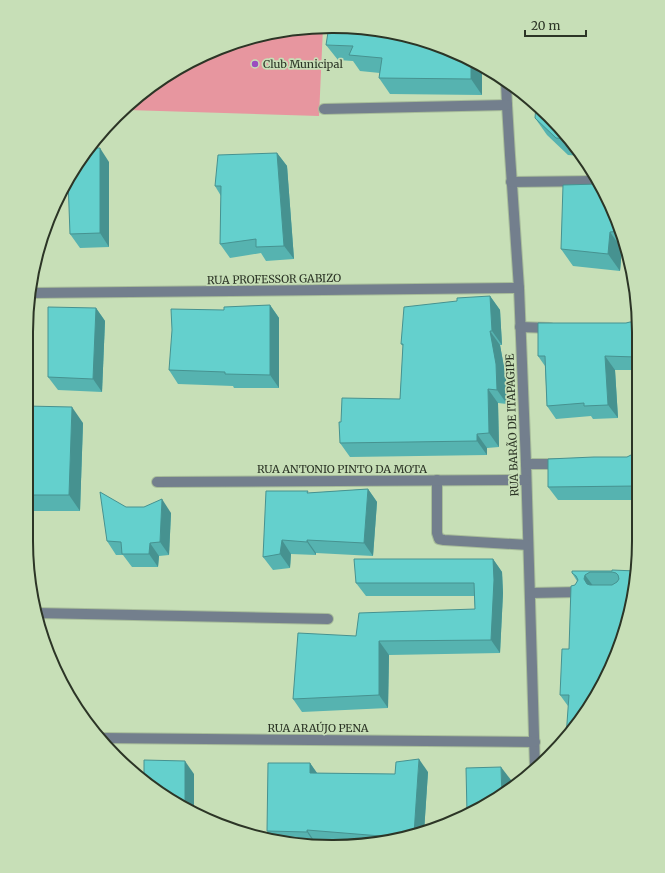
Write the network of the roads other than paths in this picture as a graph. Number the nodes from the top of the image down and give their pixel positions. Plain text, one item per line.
1 (506, 88) edge
2 (507, 105) junction
3 (324, 109) dead end
4 (591, 181) edge
5 (511, 182) junction
6 (519, 288) junction
7 (36, 293) edge
8 (520, 327) junction
9 (559, 328) edge
10 (526, 464) junction
11 (574, 464) edge
12 (437, 480) junction
13 (526, 480) junction
14 (157, 482) dead end
15 (528, 545) junction
16 (580, 592) edge
17 (530, 593) junction
18 (42, 613) edge
19 (328, 619) dead end
20 (107, 738) edge
21 (535, 742) junction
22 (535, 761) edge

1 - 2 street, RUA BARÃO DE ITAPAGIPE
2 - 3 street
2 - 5 street, RUA BARÃO DE ITAPAGIPE
4 - 5 street
5 - 6 street, RUA BARÃO DE ITAPAGIPE
6 - 7 street, RUA PROFESSOR GABIZO
6 - 8 street, RUA BARÃO DE ITAPAGIPE
8 - 9 street
8 - 10 street, RUA BARÃO DE ITAPAGIPE
10 - 11 street
10 - 13 street, RUA BARÃO DE ITAPAGIPE
12 - 13 street, RUA ANTONIO PINTO DA MOTA
12 - 14 street, RUA ANTONIO PINTO DA MOTA
12 - 15 street
13 - 15 street, RUA BARÃO DE ITAPAGIPE
15 - 17 street, RUA BARÃO DE ITAPAGIPE
16 - 17 street
17 - 21 street, RUA BARÃO DE ITAPAGIPE
18 - 19 street
20 - 21 street, RUA ARAÚJO PENA
21 - 22 street, RUA BARÃO DE ITAPAGIPE

